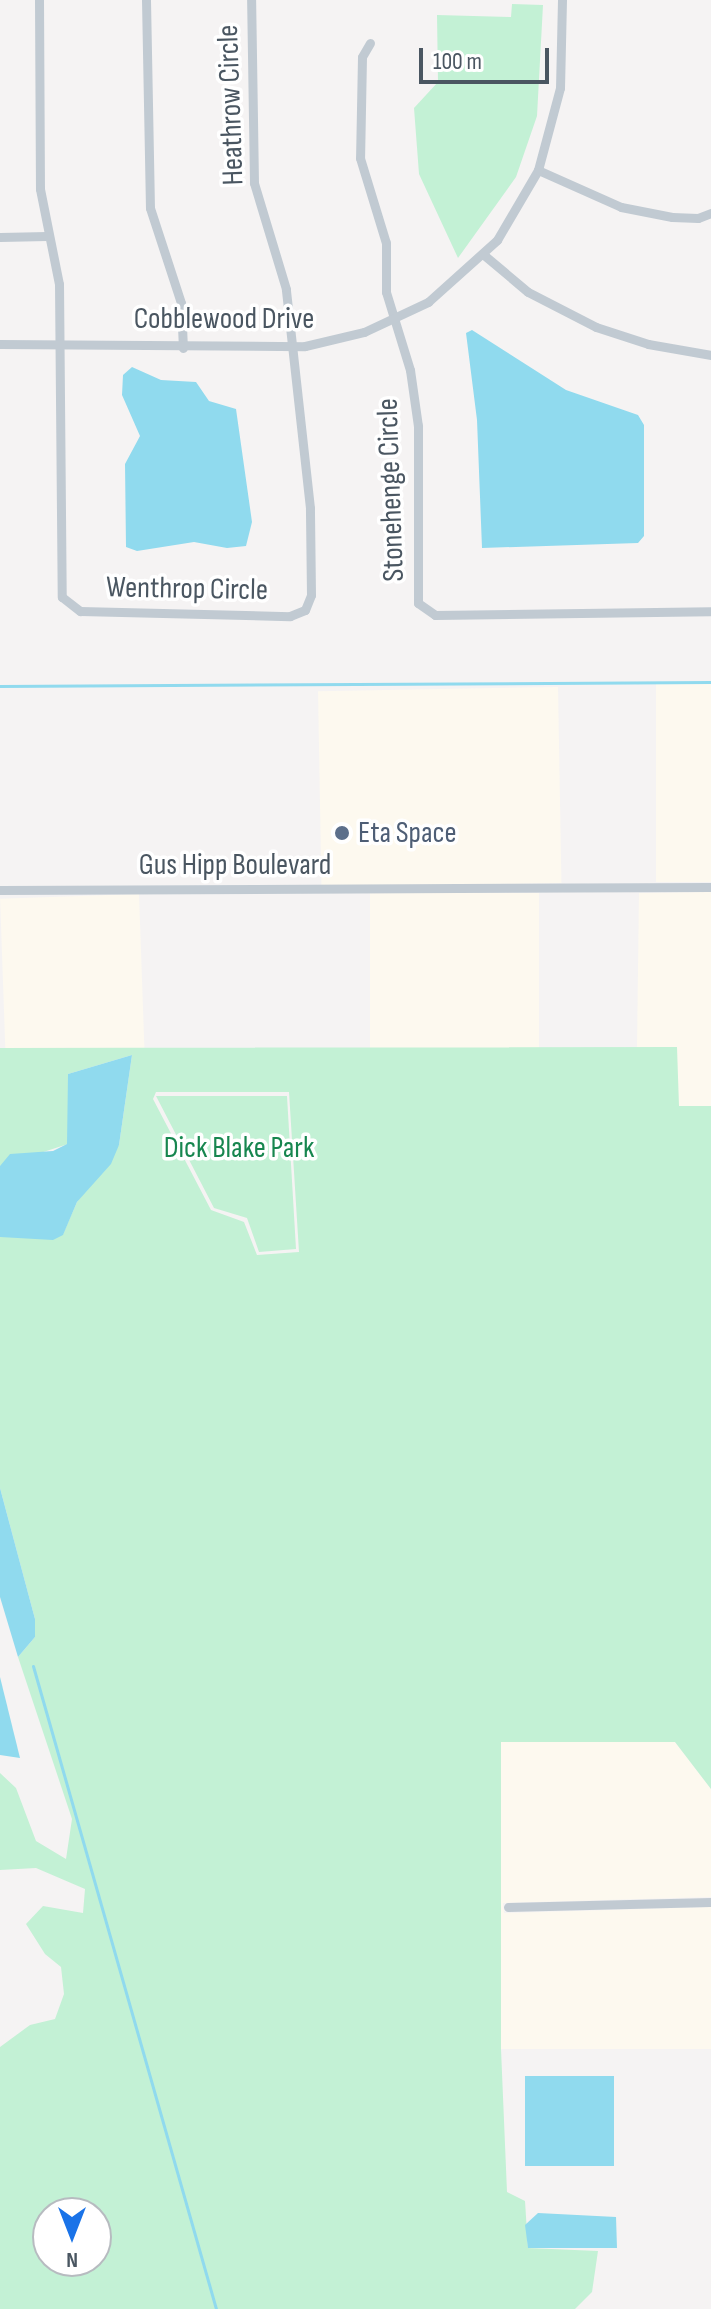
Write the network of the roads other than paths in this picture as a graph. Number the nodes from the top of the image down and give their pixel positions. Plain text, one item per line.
1 (39, 0) edge
2 (146, 0) edge
3 (251, 0) edge
4 (562, 0) edge
5 (370, 43) dead end
6 (538, 170) junction
7 (711, 213) edge
8 (47, 236) junction
9 (0, 237) edge
10 (484, 255) junction
11 (394, 320) junction
12 (0, 344) edge
13 (60, 344) junction
14 (292, 347) junction
15 (183, 348) junction
16 (711, 355) edge
17 (711, 611) edge
18 (711, 887) edge
19 (0, 890) edge
20 (711, 1902) edge
21 (508, 1907) dead end

1 - 8 street
2 - 15 street
3 - 14 street, Heathrow Circle
4 - 6 street, Cobblewood Drive
5 - 11 street
6 - 7 street
6 - 10 street, Cobblewood Drive
8 - 9 street
8 - 13 street
10 - 11 street, Cobblewood Drive
10 - 16 street
11 - 14 street, Cobblewood Drive
11 - 17 street, Stonehenge Circle
12 - 13 street, Cobblewood Drive
13 - 14 street, Wenthrop Circle
13 - 15 street, Cobblewood Drive
14 - 15 street, Cobblewood Drive
18 - 19 street, Gus Hipp Boulevard
20 - 21 street

